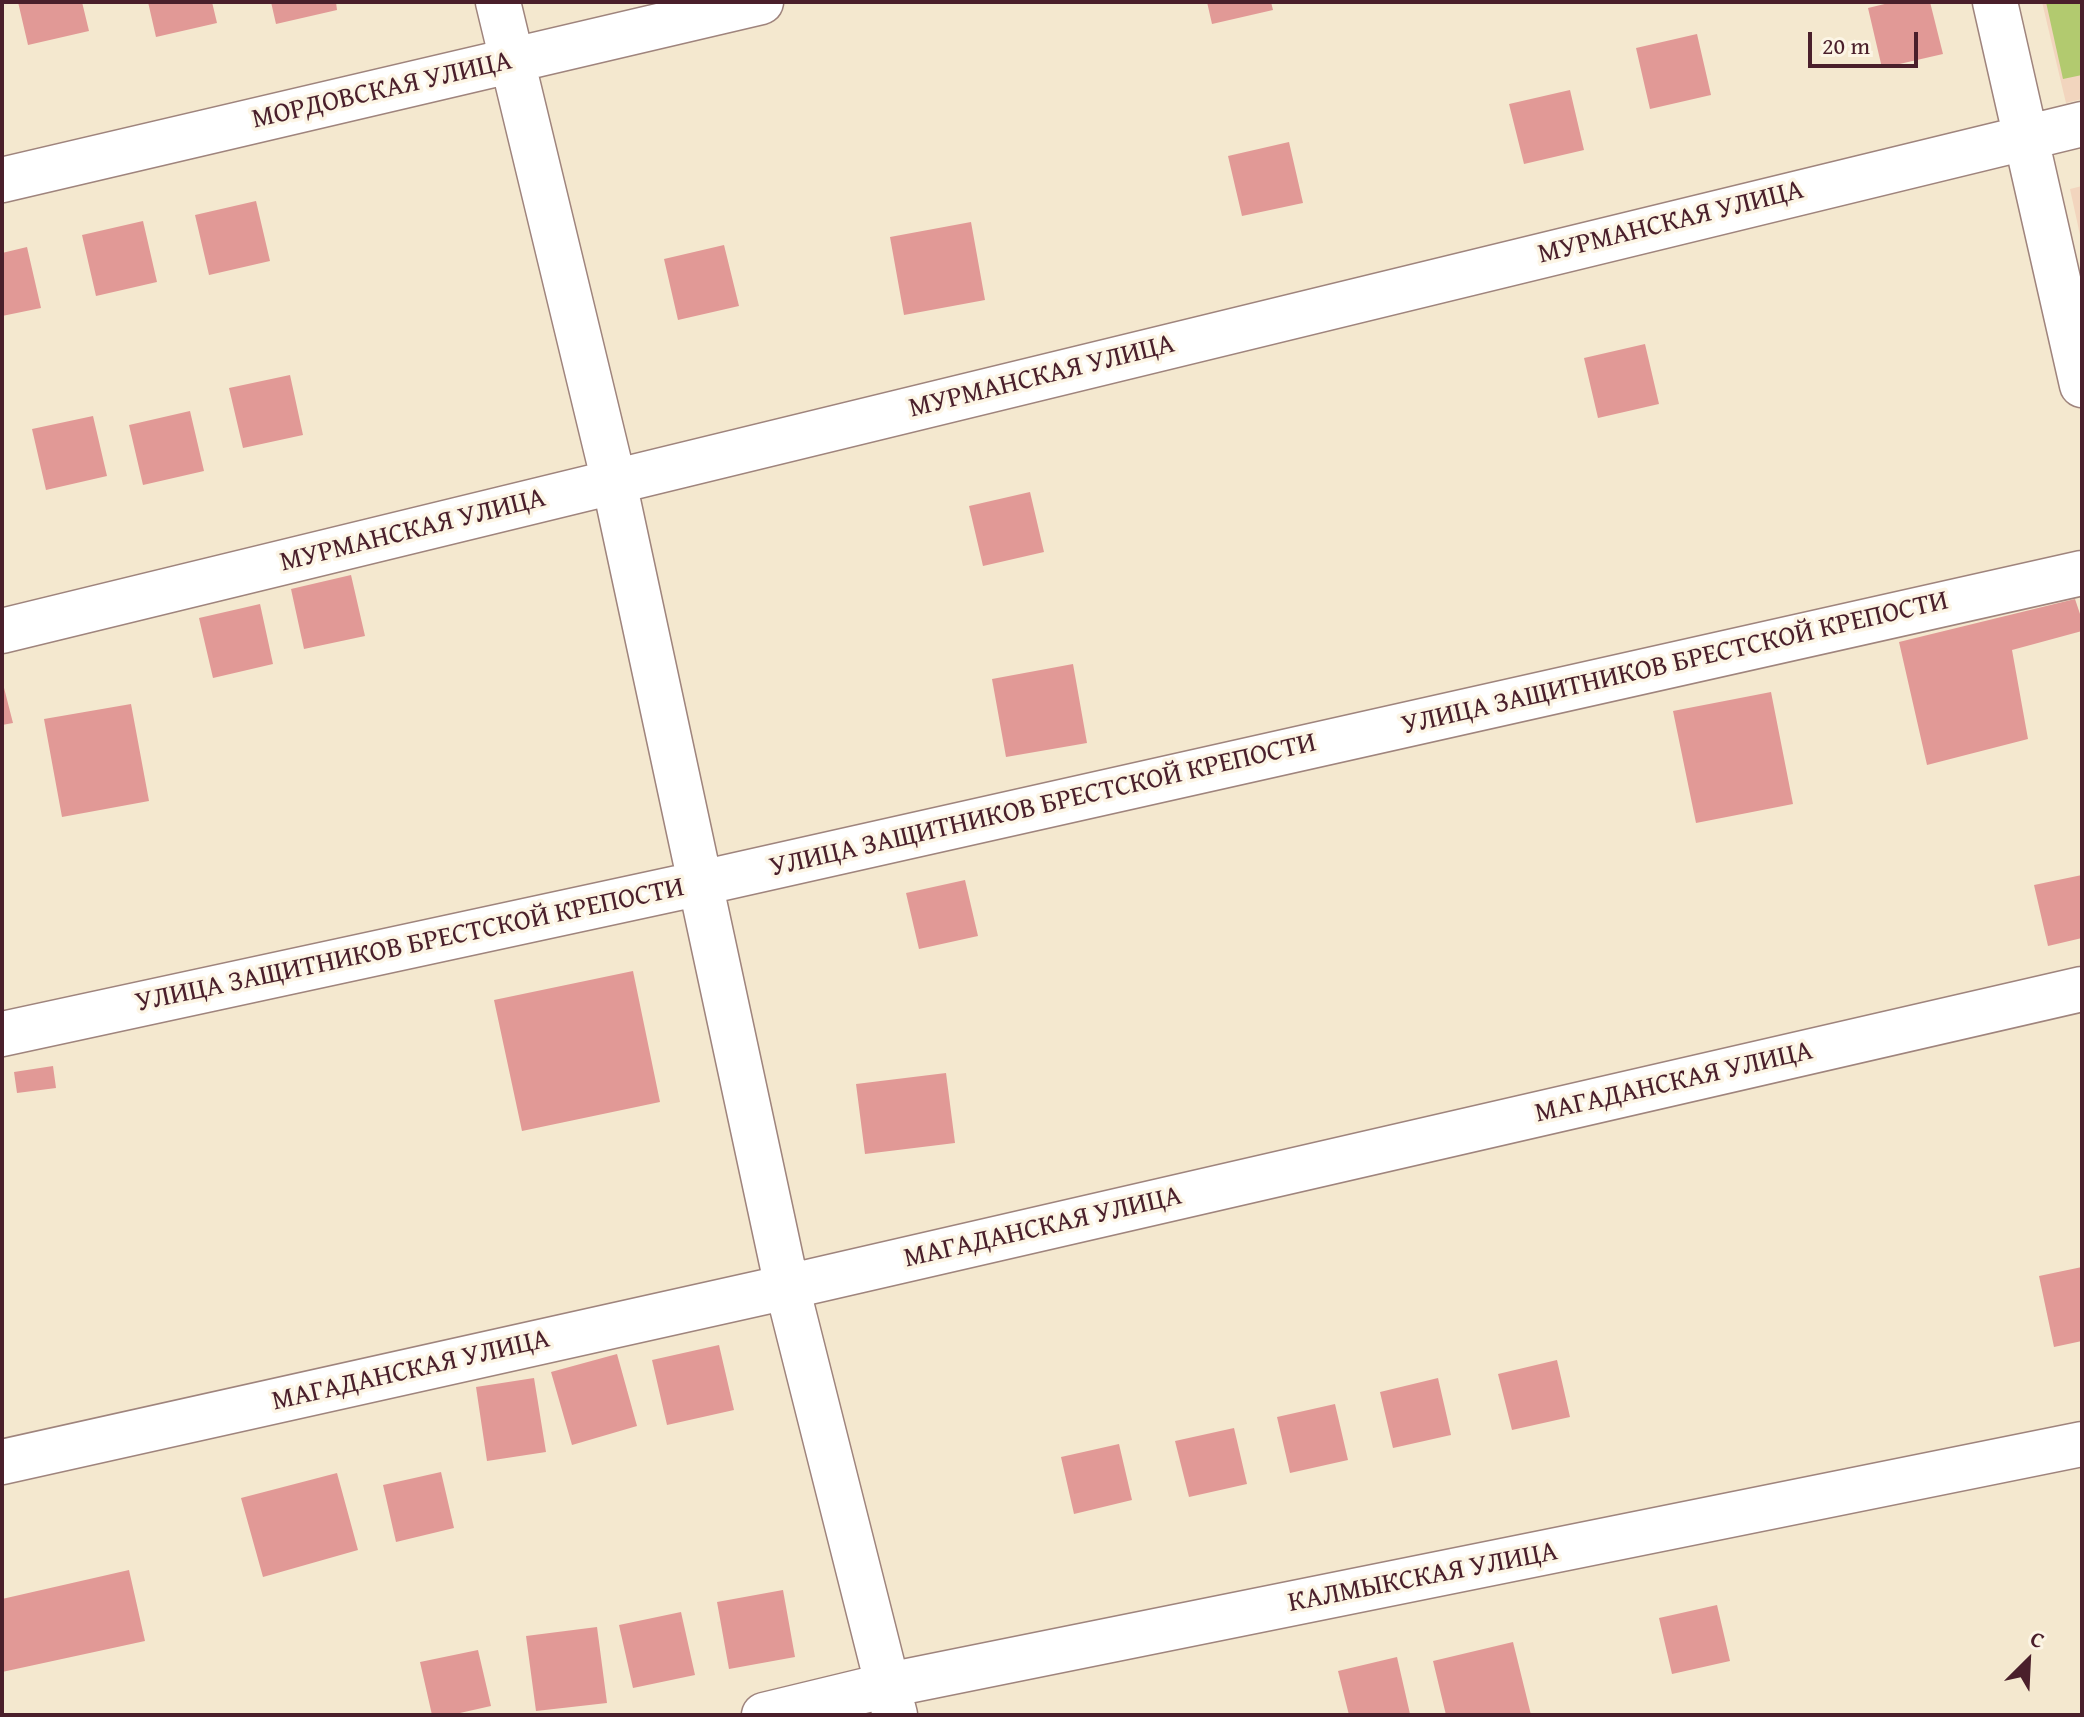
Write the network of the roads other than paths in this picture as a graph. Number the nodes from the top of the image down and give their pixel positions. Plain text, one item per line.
1 (498, 2) edge
2 (761, 2) edge
3 (1995, 2) edge
4 (512, 60) junction
5 (2082, 124) edge
6 (2025, 136) junction
7 (2, 180) edge
8 (2082, 385) edge
9 (614, 482) junction
10 (2082, 573) edge
11 (2, 631) edge
12 (701, 883) junction
13 (2082, 989) edge
14 (2, 1034) edge
15 (787, 1287) junction
16 (2082, 1444) edge
17 (2, 1462) edge
18 (892, 1700) edge
19 (764, 1715) edge

1 - 4 street
2 - 4 street, МОРДОВСКАЯ УЛИЦА
3 - 6 street
4 - 7 street, МОРДОВСКАЯ УЛИЦА
4 - 9 street
5 - 6 street, МУРМАНСКАЯ УЛИЦА
6 - 8 street
6 - 9 street, МУРМАНСКАЯ УЛИЦА
9 - 11 street, МУРМАНСКАЯ УЛИЦА
9 - 12 street
10 - 12 street, УЛИЦА ЗАЩИТНИКОВ БРЕСТСКОЙ КРЕПОСТИ
12 - 14 street, УЛИЦА ЗАЩИТНИКОВ БРЕСТСКОЙ КРЕПОСТИ
12 - 15 street
13 - 15 street, МАГАДАНСКАЯ УЛИЦА
15 - 17 street, МАГАДАНСКАЯ УЛИЦА
15 - 18 street
16 - 18 street, КАЛМЫКСКАЯ УЛИЦА
18 - 19 street, КАЛМЫКСКАЯ УЛИЦА

